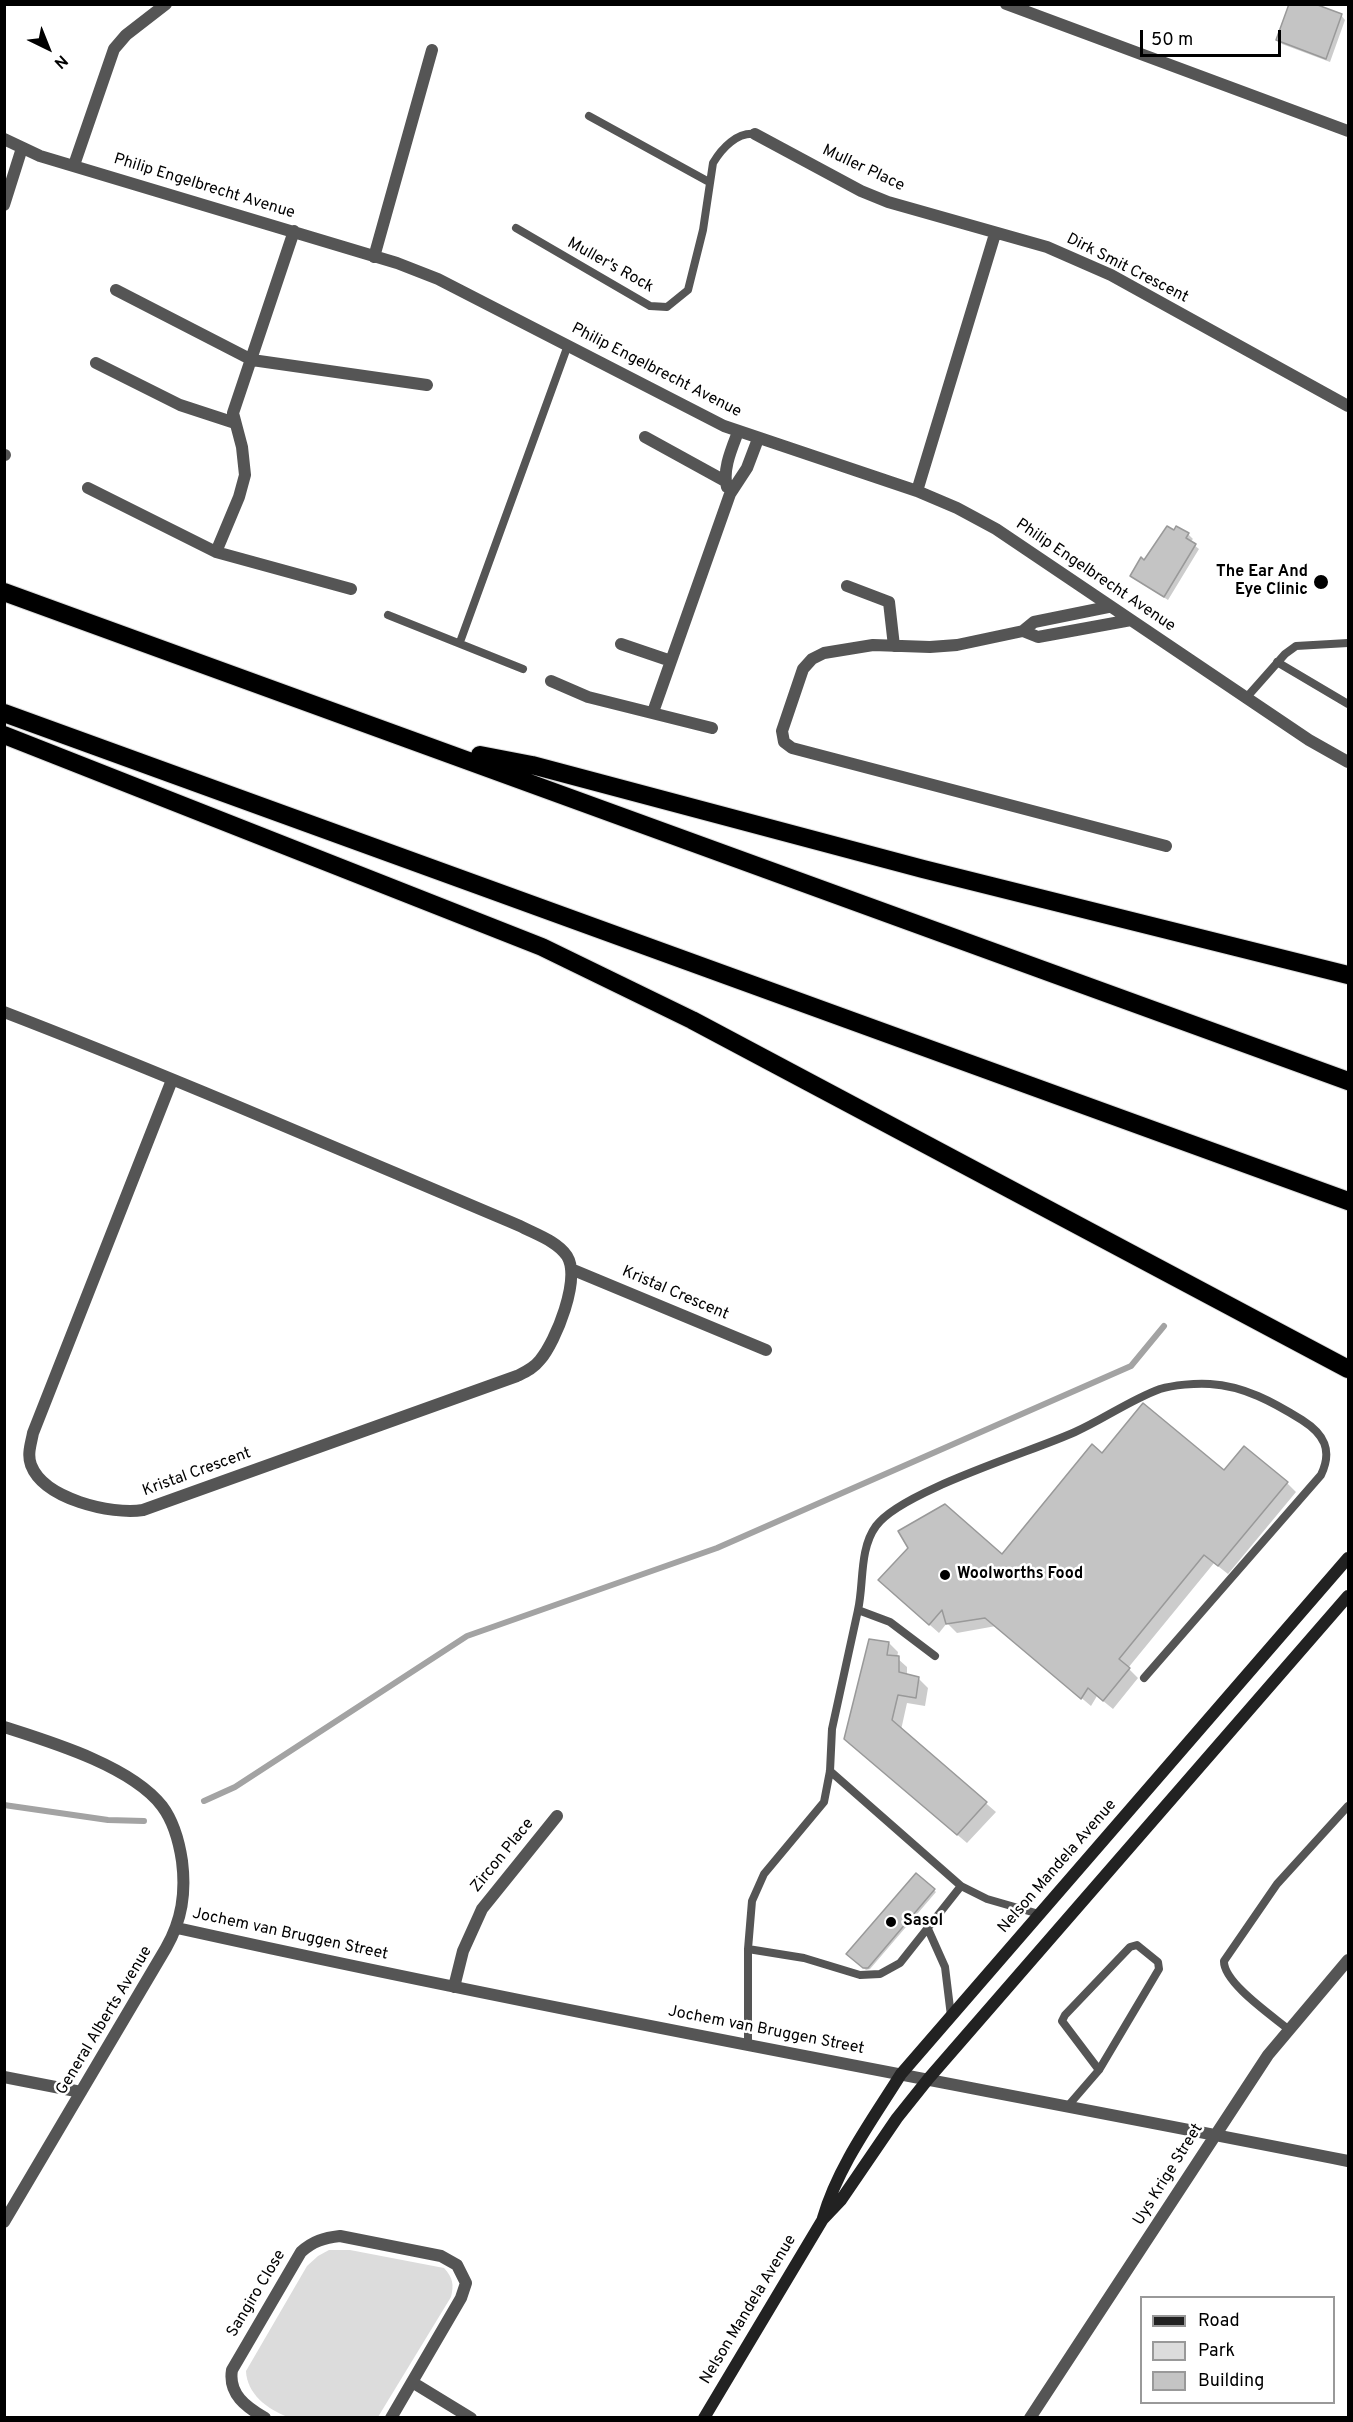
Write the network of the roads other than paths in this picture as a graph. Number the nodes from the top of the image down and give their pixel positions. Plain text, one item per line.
1 (166, 4) edge
2 (1006, 4) edge
3 (432, 50) dead end
4 (589, 116) dead end
5 (1348, 132) edge
6 (755, 134) joint
7 (4, 139) edge
8 (22, 148) junction
9 (74, 165) junction
10 (709, 182) junction
11 (4, 205) edge
12 (516, 228) dead end
13 (294, 231) junction
14 (995, 234) junction
15 (374, 257) junction
16 (116, 290) dead end
17 (568, 345) junction
18 (252, 360) junction
19 (96, 363) dead end
20 (427, 385) dead end
21 (1348, 406) edge
22 (235, 423) junction
23 (738, 432) junction
24 (645, 437) dead end
25 (758, 439) junction
26 (725, 481) junction
27 (88, 488) dead end
28 (917, 491) junction
29 (730, 494) junction
30 (216, 552) junction
31 (847, 586) dead end
32 (351, 589) dead end
33 (4, 592) edge
34 (1108, 607) junction
35 (388, 615) dead end
36 (1131, 620) junction
37 (1023, 631) junction
38 (460, 642) junction
39 (1348, 643) edge
40 (621, 644) dead end
41 (894, 646) junction
42 (671, 661) junction
43 (1277, 662) junction
44 (523, 669) dead end
45 (551, 681) dead end
46 (1246, 698) junction
47 (1348, 704) edge
48 (652, 712) junction
49 (4, 713) edge
50 (712, 728) dead end
51 (4, 735) edge
52 (431, 746) junction
53 (1348, 762) edge
54 (1166, 846) dead end
55 (1348, 975) edge
56 (4, 1012) edge
57 (172, 1080) junction
58 (1348, 1081) edge
59 (1348, 1202) edge
60 (571, 1269) junction
61 (766, 1350) dead end
62 (1348, 1369) edge
63 (1348, 1558) edge
64 (1348, 1596) edge
65 (858, 1610) junction
66 (935, 1656) dead end
67 (1144, 1678) dead end
68 (4, 1727) edge
69 (830, 1771) junction
70 (1348, 1806) edge
71 (557, 1816) dead end
72 (961, 1886) junction
73 (1039, 1914) junction
74 (177, 1928) junction
75 (928, 1929) junction
76 (748, 1949) junction
77 (1348, 1960) edge
78 (454, 1987) junction
79 (951, 2016) junction
80 (1288, 2029) junction
81 (748, 2045) junction
82 (1099, 2070) junction
83 (901, 2074) junction
84 (4, 2077) edge
85 (929, 2078) junction
86 (81, 2092) junction
87 (1066, 2107) junction
88 (1213, 2135) junction
89 (1348, 2161) edge
90 (822, 2219) junction
91 (4, 2222) edge
92 (412, 2382) junction
93 (265, 2418) edge
94 (391, 2418) edge
95 (471, 2418) edge
96 (704, 2418) edge
97 (1030, 2418) edge

1 - 9 street
2 - 5 street
3 - 15 street
4 - 10 lane
6 - 10 lane, Muller's Rock
6 - 14 street, Muller Place
7 - 8 street, Philip Engelbrecht Avenue
8 - 9 street, Philip Engelbrecht Avenue
8 - 11 street
9 - 13 street, Philip Engelbrecht Avenue
10 - 12 lane, Muller's Rock
13 - 15 street, Philip Engelbrecht Avenue
13 - 18 street
14 - 21 street, Dirk Smit Crescent
14 - 28 street
15 - 17 street, Philip Engelbrecht Avenue
16 - 18 street
17 - 23 street, Philip Engelbrecht Avenue
17 - 38 lane
18 - 20 street
18 - 22 street
19 - 22 street
22 - 30 street
23 - 25 street, Philip Engelbrecht Avenue
23 - 26 street
24 - 26 street
25 - 28 street, Philip Engelbrecht Avenue
25 - 29 street
26 - 29 street
27 - 30 street
28 - 34 street, Philip Engelbrecht Avenue
29 - 42 street
30 - 32 street
31 - 41 street
33 - 52 highway
34 - 36 street, Philip Engelbrecht Avenue
34 - 37 street
35 - 38 lane
36 - 37 street
36 - 46 street, Philip Engelbrecht Avenue
37 - 41 street
38 - 44 lane
39 - 43 lane
40 - 42 street
41 - 54 street
42 - 48 street
43 - 46 lane
43 - 47 lane
45 - 48 street
46 - 53 street, Philip Engelbrecht Avenue
48 - 50 street
49 - 59 highway
51 - 62 highway
52 - 55 highway
52 - 58 highway
56 - 57 street
57 - 60 street
57 - 60 street, Kristal Crescent
60 - 61 street, Kristal Crescent
63 - 73 street, Nelson Mandela Avenue
64 - 85 street, Nelson Mandela Avenue
65 - 66 lane
65 - 67 lane
65 - 69 lane
68 - 74 street, General Alberts Avenue
69 - 72 lane
69 - 76 lane
70 - 80 lane
71 - 78 street, Zircon Place
72 - 73 lane
72 - 75 lane
73 - 79 street, Nelson Mandela Avenue
74 - 78 street, Jochem van Bruggen Street
74 - 86 street, General Alberts Avenue
75 - 76 lane
75 - 79 lane
76 - 81 lane
77 - 80 street, Uys Krige Street
78 - 81 street, Jochem van Bruggen Street
79 - 83 street, Nelson Mandela Avenue
80 - 88 street, Uys Krige Street
81 - 83 street, Jochem van Bruggen Street
82 - 82 lane
82 - 87 lane
83 - 85 street, Jochem van Bruggen Street
83 - 90 street, Nelson Mandela Avenue
84 - 86 street
85 - 87 street, Jochem van Bruggen Street
85 - 90 street, Nelson Mandela Avenue
86 - 91 street, General Alberts Avenue
87 - 88 street, Jochem van Bruggen Street
88 - 89 street, Jochem van Bruggen Street
88 - 97 street, Uys Krige Street
90 - 96 street, Nelson Mandela Avenue
92 - 93 street, Sangiro Close
92 - 94 street, Sangiro Close
92 - 95 street

